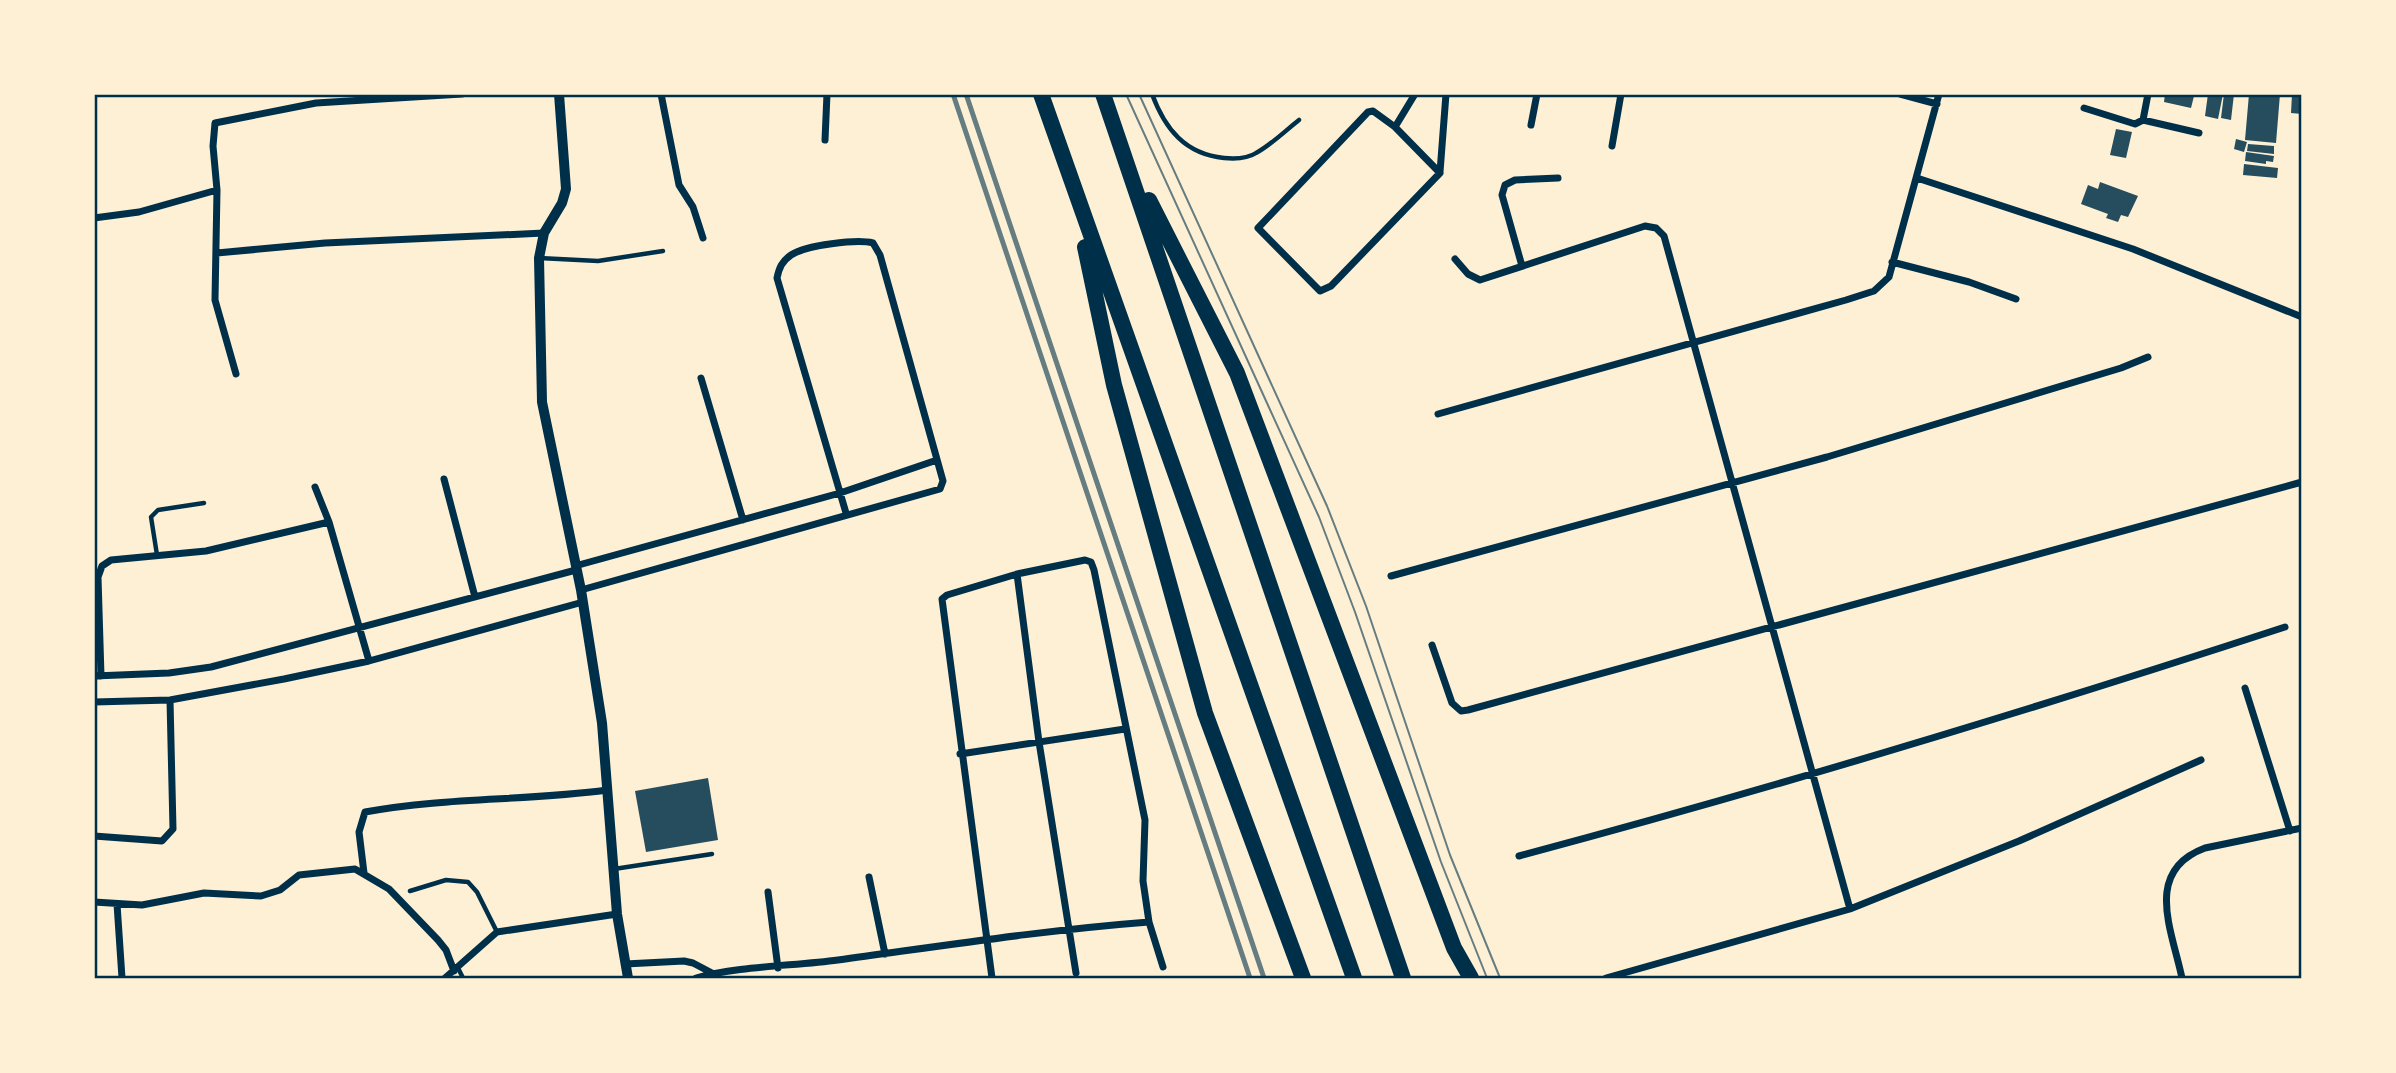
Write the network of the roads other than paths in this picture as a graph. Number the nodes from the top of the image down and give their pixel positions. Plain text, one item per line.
1 (462, 94) edge
2 (559, 94) edge
3 (662, 94) edge
4 (827, 94) edge
5 (1041, 94) edge
6 (1103, 94) edge
7 (1152, 94) edge
8 (1415, 94) edge
9 (1446, 94) edge
10 (1537, 94) edge
11 (1621, 94) edge
12 (1900, 94) edge
13 (1939, 94) edge
14 (2148, 94) edge
15 (1937, 104) junction
16 (2084, 108) dead end
17 (1299, 120) dead end
18 (2143, 120) junction
19 (1531, 125) dead end
20 (1395, 127) junction
21 (2199, 133) dead end
22 (825, 140) dead end
23 (1612, 146) dead end
24 (1124, 151) junction
25 (1440, 173) junction
26 (1558, 178) dead end
27 (1917, 178) junction
28 (1072, 187) junction
29 (217, 190) junction
30 (94, 218) edge
31 (544, 233) junction
32 (703, 238) dead end
33 (663, 251) dead end
34 (217, 253) junction
35 (539, 258) junction
36 (1455, 259) dead end
37 (1892, 261) junction
38 (1522, 266) junction
39 (2016, 299) dead end
40 (2301, 317) edge
41 (1695, 343) junction
42 (2148, 356) dead end
43 (236, 374) dead end
44 (701, 378) dead end
45 (1438, 414) dead end
46 (937, 460) junction
47 (444, 479) dead end
48 (2301, 482) edge
49 (1734, 484) junction
50 (315, 487) dead end
51 (840, 493) junction
52 (204, 503) dead end
53 (846, 513) junction
54 (743, 520) junction
55 (329, 522) junction
56 (157, 556) junction
57 (576, 568) junction
58 (1017, 574) junction
59 (1391, 576) dead end
60 (582, 596) junction
61 (475, 597) junction
62 (2285, 627) dead end
63 (1773, 628) junction
64 (359, 629) junction
65 (1432, 645) dead end
66 (369, 661) junction
67 (98, 676) edge
68 (2245, 688) dead end
69 (170, 700) junction
70 (94, 702) edge
71 (1125, 729) junction
72 (1039, 742) junction
73 (960, 754) junction
74 (2201, 760) dead end
75 (1812, 775) junction
76 (607, 790) junction
77 (2301, 828) edge
78 (2290, 831) junction
79 (94, 836) edge
80 (712, 854) dead end
81 (1519, 856) dead end
82 (613, 869) junction
83 (364, 873) junction
84 (869, 877) dead end
85 (410, 891) dead end
86 (768, 892) dead end
87 (94, 902) edge
88 (117, 904) junction
89 (1850, 909) junction
90 (617, 914) junction
91 (1149, 922) junction
92 (1069, 928) junction
93 (497, 932) junction
94 (986, 940) junction
95 (885, 954) junction
96 (625, 964) junction
97 (1163, 967) dead end
98 (778, 968) junction
99 (456, 969) junction
100 (712, 973) junction
101 (1076, 973) dead end
102 (122, 978) edge
103 (445, 978) edge
104 (463, 978) edge
105 (628, 978) edge
106 (696, 978) edge
107 (992, 978) edge
108 (1303, 978) edge
109 (1354, 978) edge
110 (1403, 978) edge
111 (1471, 978) edge
112 (1606, 978) edge
113 (2182, 978) edge

1 - 29 street
2 - 31 street
3 - 32 street
4 - 22 street
5 - 28 highway
6 - 24 highway
7 - 17 lane
8 - 20 street
9 - 25 street
10 - 19 street
11 - 23 street
12 - 15 street
13 - 15 street
14 - 18 street
15 - 27 street
16 - 18 street
18 - 21 street
20 - 25 street
20 - 25 street
24 - 110 highway
24 - 111 highway
26 - 38 street
27 - 37 street
27 - 40 street
28 - 108 highway
28 - 109 highway
29 - 30 street
29 - 34 street
31 - 34 street
31 - 35 street
33 - 35 lane
34 - 43 street
35 - 57 street
36 - 38 street
37 - 39 street
37 - 41 street
38 - 41 street
41 - 45 street
41 - 49 street
42 - 49 street
44 - 54 street
46 - 51 street
46 - 51 street
46 - 53 street
47 - 61 street
48 - 63 street
49 - 59 street
49 - 63 street
50 - 55 street
51 - 53 street
51 - 54 street
52 - 56 lane
53 - 60 street
54 - 57 street
55 - 56 street
55 - 64 street
56 - 67 street
57 - 60 street
57 - 61 street
58 - 71 street
58 - 72 street
58 - 73 street
60 - 66 street
60 - 76 street
61 - 64 street
62 - 75 street
63 - 65 street
63 - 75 street
64 - 66 street
64 - 67 street
66 - 69 street
68 - 78 street
69 - 70 street
69 - 79 street
71 - 72 street
71 - 91 street
72 - 73 street
72 - 92 street
73 - 94 street
74 - 89 street
75 - 81 street
75 - 89 street
76 - 82 street
76 - 83 street
77 - 78 street
78 - 113 street
80 - 82 lane
82 - 90 street
83 - 88 street
83 - 99 street
84 - 95 street
85 - 93 lane
86 - 98 street
87 - 88 street
88 - 102 street
89 - 112 street
90 - 93 street
90 - 96 street
91 - 92 street
91 - 97 street
92 - 94 street
92 - 101 street
93 - 99 street
94 - 95 street
94 - 107 street
95 - 98 street
96 - 100 street
96 - 105 street
98 - 100 street
99 - 103 street
99 - 104 lane
100 - 106 street

